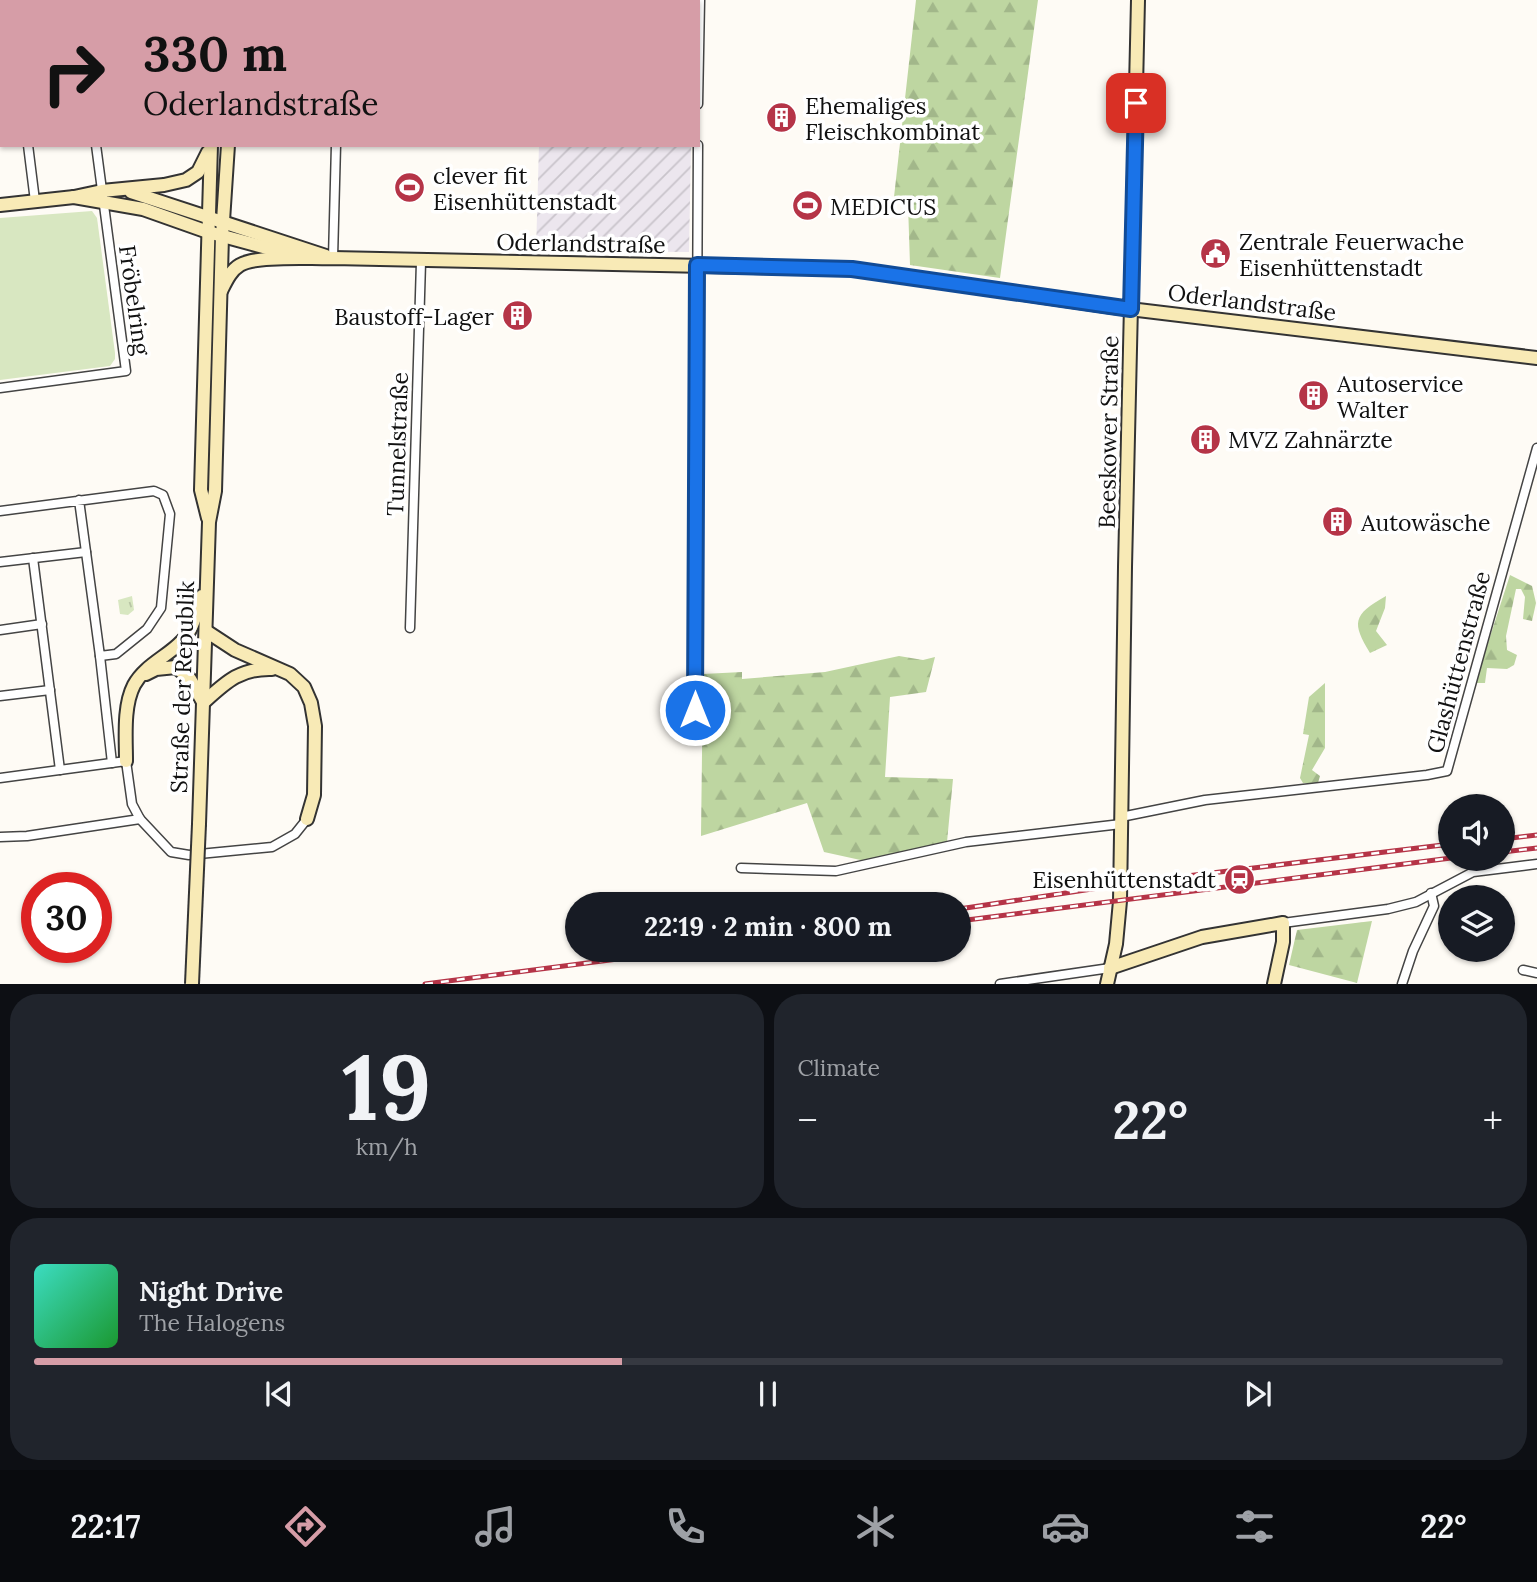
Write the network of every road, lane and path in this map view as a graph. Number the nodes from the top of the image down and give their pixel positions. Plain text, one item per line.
1 (1138, 0) edge
2 (28, 147) edge
3 (96, 147) edge
4 (209, 147) edge
5 (210, 147) edge
6 (228, 147) edge
7 (336, 147) edge
8 (698, 147) edge
9 (116, 190) junction
10 (102, 197) junction
11 (35, 201) junction
12 (0, 205) edge
13 (208, 216) junction
14 (223, 229) junction
15 (208, 232) junction
16 (333, 258) junction
17 (307, 259) junction
18 (421, 262) junction
19 (697, 265) junction
20 (221, 291) junction
21 (1131, 309) junction
22 (1537, 358) edge
23 (0, 388) edge
24 (1537, 447) edge
25 (79, 500) junction
26 (0, 511) edge
27 (209, 522) junction
28 (86, 552) junction
29 (33, 558) junction
30 (0, 562) edge
31 (207, 583) junction
32 (42, 624) junction
33 (410, 628) dead end
34 (0, 629) edge
35 (206, 631) junction
36 (100, 656) junction
37 (278, 670) junction
38 (139, 677) junction
39 (50, 690) junction
40 (0, 696) edge
41 (203, 703) junction
42 (695, 710) dead end
43 (126, 761) junction
44 (112, 763) junction
45 (60, 770) junction
46 (0, 778) edge
47 (140, 819) junction
48 (307, 819) joint
49 (1121, 820) junction
50 (0, 837) edge
51 (1537, 864) edge
52 (741, 867) dead end
53 (1431, 892) junction
54 (1283, 923) junction
55 (1115, 944) junction
56 (1136, 961) junction
57 (1110, 968) junction
58 (1523, 970) dead end
59 (1537, 974) edge
60 (192, 984) edge
61 (1000, 984) edge
62 (1107, 984) edge
63 (1274, 984) edge
64 (1402, 984) edge

1 - 21 street, Beeskower Straße
2 - 11 street
3 - 10 street
4 - 9 street
5 - 13 street, Straße der Republik
6 - 14 street, Straße der Republik
7 - 16 street
8 - 19 street
9 - 10 street
9 - 13 street
10 - 11 street
10 - 15 street
10 - 23 street, Fröbelring
11 - 12 street
13 - 14 street
13 - 15 street, Straße der Republik
14 - 15 street
14 - 16 street, Oderlandstraße
14 - 17 street, Oderlandstraße
14 - 20 street, Straße der Republik
15 - 27 street, Straße der Republik
16 - 17 street, Oderlandstraße
16 - 18 street, Oderlandstraße
17 - 20 street, Oderlandstraße
18 - 19 street, Oderlandstraße
18 - 33 street, Tunnelstraße
19 - 21 street, Oderlandstraße
19 - 42 street
20 - 27 street, Straße der Republik
21 - 22 street, Oderlandstraße
21 - 49 street, Beeskower Straße
24 - 49 street, Glashüttenstraße
25 - 26 street
25 - 28 street
25 - 36 street
27 - 31 street, Straße der Republik
28 - 29 street
28 - 36 street
29 - 30 street
29 - 32 street
31 - 35 street, Straße der Republik
31 - 38 street
32 - 34 street
32 - 39 street
35 - 37 street
35 - 41 street, Straße der Republik
36 - 44 street
37 - 41 street
37 - 48 street
38 - 41 street
38 - 43 street
39 - 40 street
39 - 45 street
41 - 60 street, Straße der Republik, bridge
43 - 44 street
43 - 47 street, Straße der Republik
44 - 45 street
45 - 46 street
47 - 48 street, Straße der Republik
47 - 50 street
49 - 52 street
49 - 55 street, Beeskower Straße
51 - 53 street
53 - 54 street
53 - 64 street
54 - 56 street
54 - 63 street
55 - 56 street
55 - 57 street, Beeskower Straße
56 - 57 street
57 - 61 street
57 - 62 street, Beeskower Straße
58 - 59 street

